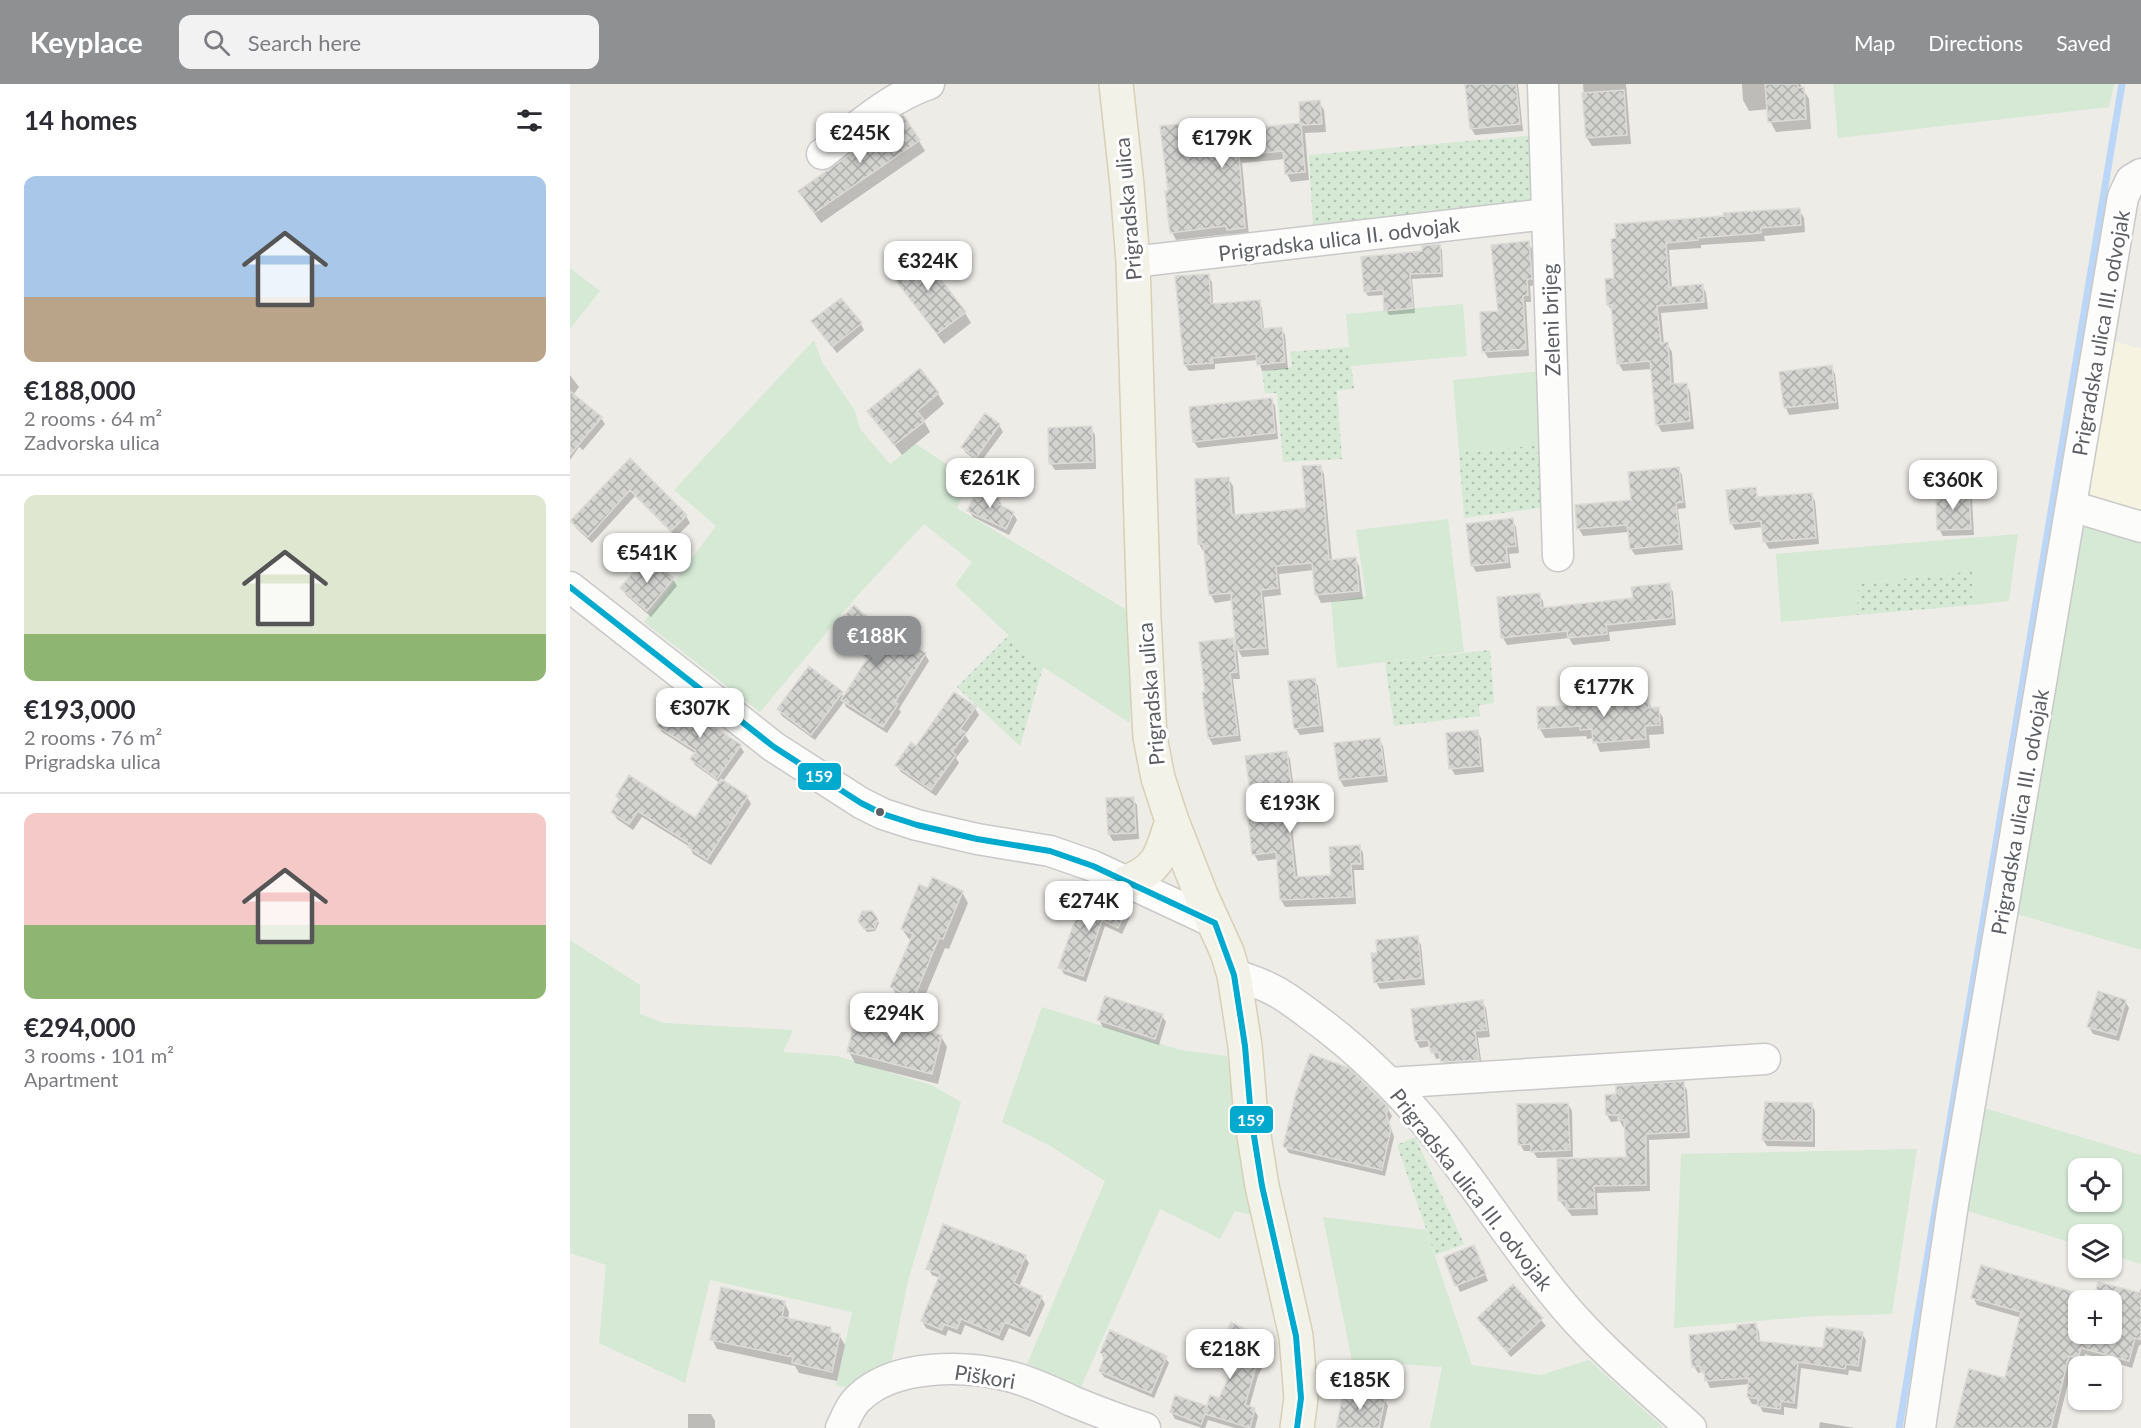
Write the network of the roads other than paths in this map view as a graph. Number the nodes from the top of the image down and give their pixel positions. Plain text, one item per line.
1 (928, 84) edge
2 (1116, 84) edge
3 (1543, 84) edge
4 (822, 154) dead end
5 (2141, 174) edge
6 (1546, 214) junction
7 (1133, 262) junction
8 (2071, 506) junction
9 (2141, 527) edge
10 (1558, 556) dead end
11 (570, 587) edge
12 (1172, 821) junction
13 (1127, 882) junction
14 (1215, 923) junction
15 (1234, 975) junction
16 (1765, 1059) dead end
17 (1389, 1083) junction
18 (841, 1428) edge
19 (1145, 1428) edge
20 (1297, 1428) edge
21 (1691, 1428) edge
22 (1920, 1428) edge

1 - 4 street
2 - 7 main road, Prigradska ulica
3 - 6 street, Zeleni brijeg
5 - 8 street, Prigradska ulica III. odvojak
6 - 7 street, Prigradska ulica II. odvojak
6 - 10 street, Zeleni brijeg
7 - 12 main road, Prigradska ulica
8 - 9 street
8 - 22 street, Prigradska ulica III. odvojak
11 - 13 street
12 - 13 main road
12 - 14 main road, Prigradska ulica
13 - 14 street
14 - 15 main road, Prigradska ulica
15 - 17 street, Prigradska ulica III. odvojak
15 - 20 main road, Prigradska ulica
16 - 17 street
17 - 21 street, Prigradska ulica III. odvojak
18 - 19 street, Piškori

